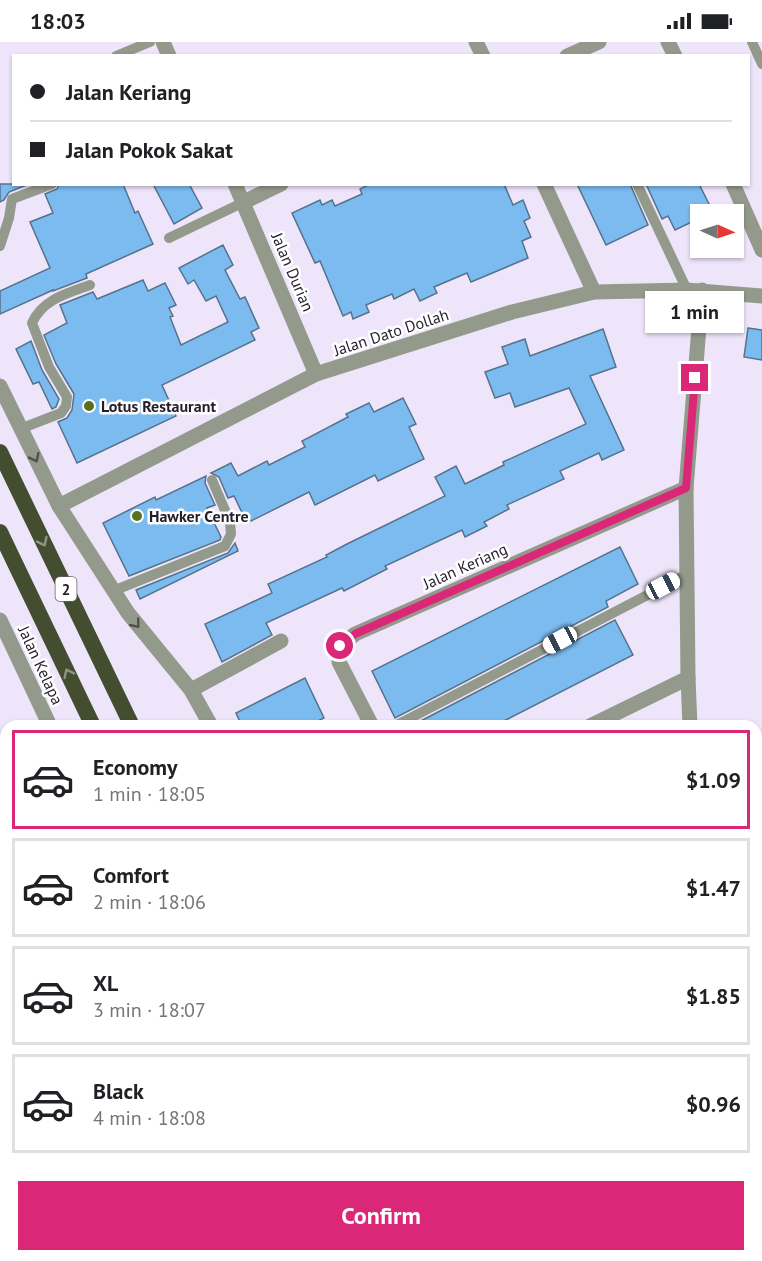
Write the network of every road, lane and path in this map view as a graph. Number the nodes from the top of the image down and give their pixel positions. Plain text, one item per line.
1 (150, 42) edge
2 (599, 42) edge
3 (752, 42) edge
4 (572, 51) edge
5 (121, 54) edge
6 (762, 64) edge
7 (47, 186) edge
8 (236, 186) edge
9 (277, 186) edge
10 (545, 186) edge
11 (638, 186) edge
12 (734, 186) edge
13 (244, 202) junction
14 (169, 238) dead end
15 (0, 246) edge
16 (762, 250) edge
17 (90, 285) dead end
18 (694, 290) junction
19 (594, 292) junction
20 (762, 296) edge
21 (316, 374) junction
22 (0, 386) edge
23 (20, 429) junction
24 (0, 452) edge
25 (212, 480) dead end
26 (686, 488) junction
27 (59, 507) junction
28 (0, 532) edge
29 (686, 575) junction
30 (113, 591) junction
31 (0, 620) edge
32 (281, 641) dead end
33 (688, 678) junction
34 (191, 690) junction
35 (47, 720) edge
36 (90, 720) edge
37 (129, 720) edge
38 (208, 720) edge
39 (369, 720) edge
40 (407, 720) edge
41 (602, 720) edge
42 (690, 720) edge

1 - 5 lane
2 - 4 street
3 - 6 lane
7 - 15 lane
8 - 13 street, Jalan Durian
9 - 13 street
10 - 19 street
11 - 18 lane
12 - 16 street
13 - 14 lane
13 - 21 street, Jalan Durian
17 - 23 lane
18 - 19 street, Jalan Dato Dollah
18 - 20 street, Jalan Dato Dollah
18 - 26 street
19 - 21 street, Jalan Dato Dollah
21 - 27 street, Jalan Dato Dollah
22 - 23 street
23 -> 27 street
24 -> 37 highway, 2
25 - 30 lane
26 - 29 street
26 - 39 street, Jalan Keriang
27 - 30 street
36 -> 28 highway, 2
29 - 33 street
29 - 40 lane
30 -> 34 street
31 - 35 street, Jalan Kelapa
32 - 34 street
33 - 41 street
33 - 42 street
34 - 38 street

